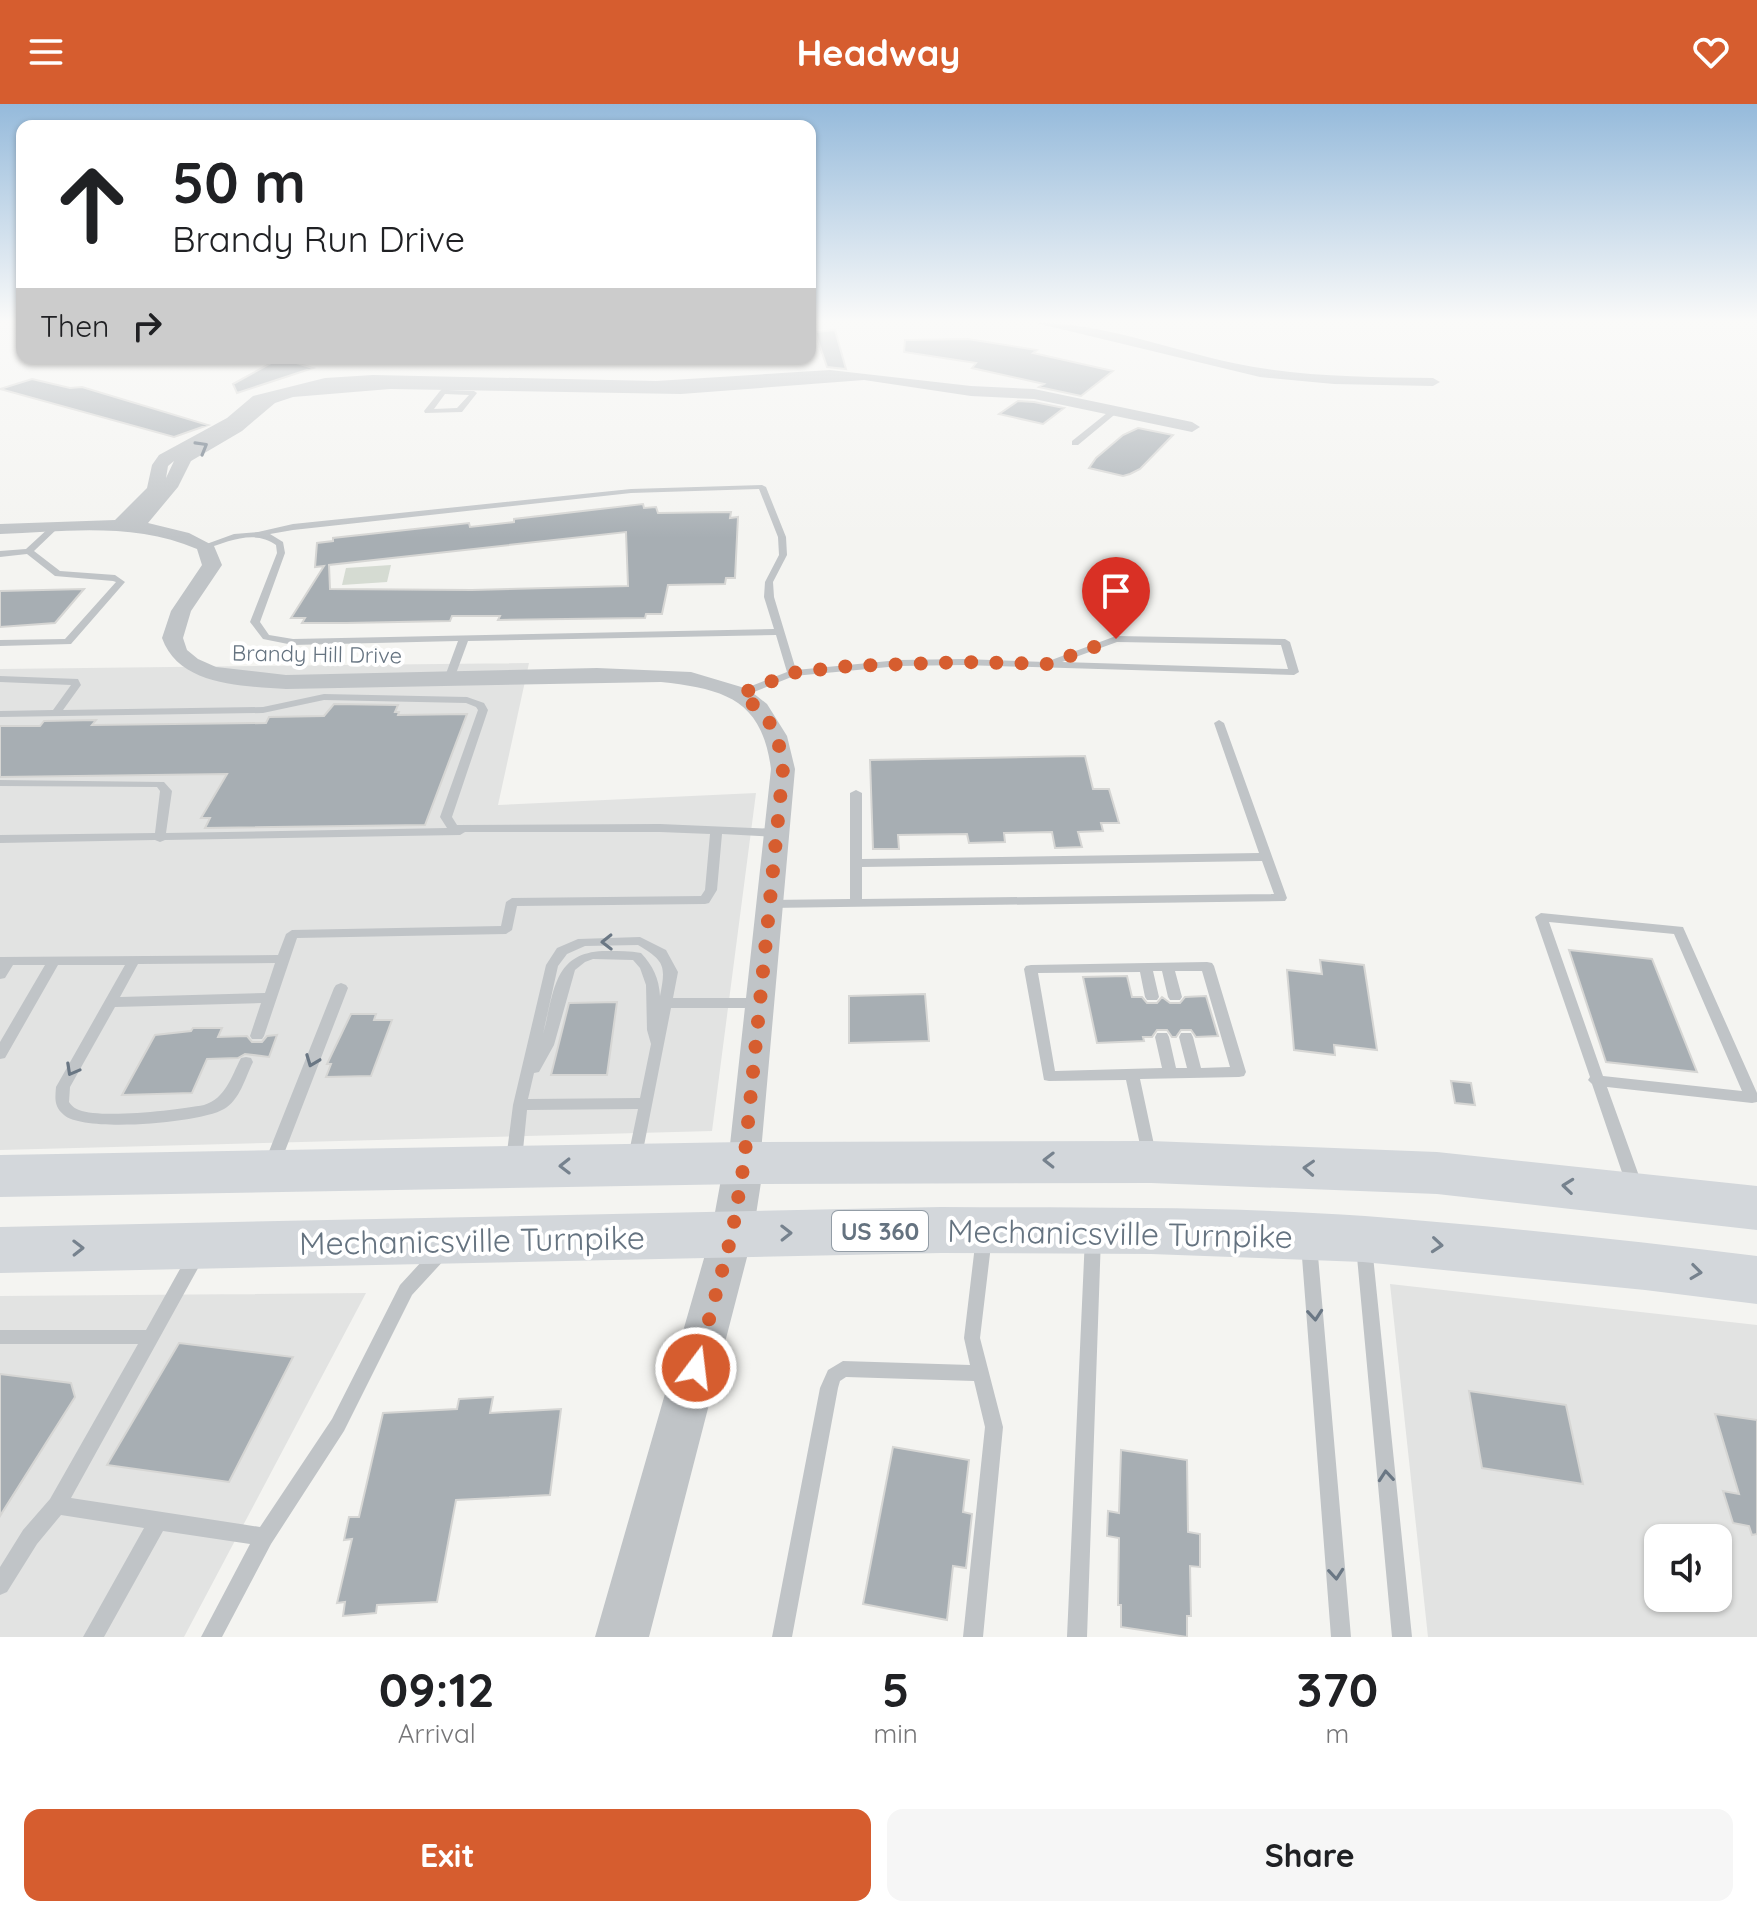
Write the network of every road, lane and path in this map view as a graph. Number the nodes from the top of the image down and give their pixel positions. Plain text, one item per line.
1 (267, 395) edge
2 (441, 395) edge
3 (473, 395) edge
4 (1037, 395) edge
5 (1115, 411) junction
6 (1192, 427) dead end
7 (1075, 443) dead end
8 (127, 526) junction
9 (54, 528) junction
10 (0, 529) edge
11 (260, 534) junction
12 (205, 546) junction
13 (29, 551) junction
14 (0, 554) edge
15 (780, 632) junction
16 (464, 638) junction
17 (0, 643) edge
18 (1048, 664) junction
19 (792, 673) junction
20 (0, 679) edge
21 (449, 679) junction
22 (740, 694) junction
23 (56, 713) junction
24 (0, 714) edge
25 (1219, 723) dead end
26 (0, 783) edge
27 (856, 793) dead end
28 (463, 831) junction
29 (716, 831) junction
30 (777, 833) junction
31 (160, 838) junction
32 (0, 839) edge
33 (1265, 857) junction
34 (856, 863) junction
35 (856, 903) junction
36 (769, 904) junction
37 (283, 959) junction
38 (134, 960) junction
39 (4, 961) edge
40 (54, 961) junction
41 (1145, 967) junction
42 (1168, 967) junction
43 (0, 975) edge
44 (341, 988) dead end
45 (1152, 997) dead end
46 (1175, 997) dead end
47 (271, 998) junction
48 (110, 1002) junction
49 (666, 1003) junction
50 (759, 1003) junction
51 (257, 1036) dead end
52 (1162, 1037) dead end
53 (1186, 1037) dead end
54 (658, 1044) junction
55 (0, 1054) edge
56 (246, 1062) dead end
57 (1170, 1073) junction
58 (1195, 1073) junction
59 (1132, 1074) junction
60 (1595, 1080) junction
61 (527, 1081) junction
62 (645, 1103) junction
63 (520, 1105) junction
64 (1151, 1162) junction
65 (744, 1163) junction
66 (635, 1165) junction
67 (513, 1167) junction
68 (270, 1170) junction
69 (0, 1176) edge
70 (1637, 1194) junction
71 (1757, 1208) edge
72 (985, 1230) junction
73 (1093, 1230) junction
74 (732, 1234) junction
75 (1308, 1237) junction
76 (1363, 1239) junction
77 (452, 1240) junction
78 (201, 1246) junction
79 (0, 1250) edge
80 (1757, 1280) edge
81 (0, 1337) edge
82 (152, 1337) junction
83 (980, 1373) junction
84 (57, 1505) junction
85 (158, 1521) junction
86 (264, 1537) junction
87 (0, 1585) edge
88 (93, 1637) edge
89 (211, 1637) edge
90 (622, 1637) edge
91 (782, 1637) edge
92 (973, 1637) edge
93 (1077, 1637) edge
94 (1341, 1637) edge
95 (1402, 1637) edge

1 - 8 street
2 - 3 lane
4 - 5 street
5 - 6 street
5 - 7 lane
8 - 9 street
8 - 12 street
9 - 10 street
9 - 13 lane
11 - 12 lane
11 - 15 lane
11 - 16 lane
12 - 21 street, Brandy Hill Drive
13 - 14 lane
13 - 17 lane
15 - 16 lane
15 - 19 lane
16 - 21 lane
18 - 18 lane
18 - 19 lane
19 - 22 lane
20 - 23 lane
21 - 22 street, Brandy Hill Drive
22 - 30 street
23 - 24 lane
23 - 28 lane
25 - 33 lane
26 - 31 lane
27 - 34 lane
28 - 29 lane
28 - 31 lane
29 - 30 lane
29 - 37 lane
30 - 36 street
31 - 32 lane
33 - 34 lane
33 - 35 lane
34 - 35 lane
35 - 36 lane
36 - 50 street
37 - 38 lane
37 - 47 lane
38 - 40 lane
38 - 48 lane
39 - 40 lane
39 - 43 lane
40 - 55 lane
41 - 42 lane
41 - 45 lane
41 - 59 lane
42 - 46 lane
42 - 58 lane
44 -> 68 lane
47 - 48 lane
47 - 51 lane
48 -> 56 lane
49 - 50 lane
49 - 54 lane
49 -> 61 lane
50 - 65 street
52 - 57 lane
53 - 58 lane
54 - 61 lane
54 - 62 lane
57 - 58 lane
57 - 59 lane
59 - 64 lane
60 - 60 lane
60 - 70 lane
61 - 63 lane
62 - 63 lane
62 - 66 lane
63 - 67 lane
64 -> 65 highway
70 -> 64 highway
65 - 66 highway
65 - 74 street
66 -> 67 highway
67 - 68 highway
68 - 69 highway
70 - 71 highway
72 - 73 highway, Mechanicsville Turnpike / US 360
74 -> 72 highway, Mechanicsville Turnpike / US 360
72 - 83 lane
73 - 75 highway, Mechanicsville Turnpike / US 360
73 - 93 lane
74 - 77 highway, Mechanicsville Turnpike / US 360
74 - 90 street
75 - 76 highway, Mechanicsville Turnpike / US 360
75 -> 94 lane
76 -> 80 highway, Mechanicsville Turnpike / US 360
95 -> 76 lane
77 - 78 highway, Mechanicsville Turnpike / US 360
77 - 86 lane
79 -> 78 highway, Mechanicsville Turnpike / US 360
78 - 82 lane
81 - 82 lane
82 - 84 lane
83 - 91 lane
83 - 92 lane
84 - 85 lane
84 - 87 lane
85 - 86 lane
85 - 88 lane
86 - 89 lane

